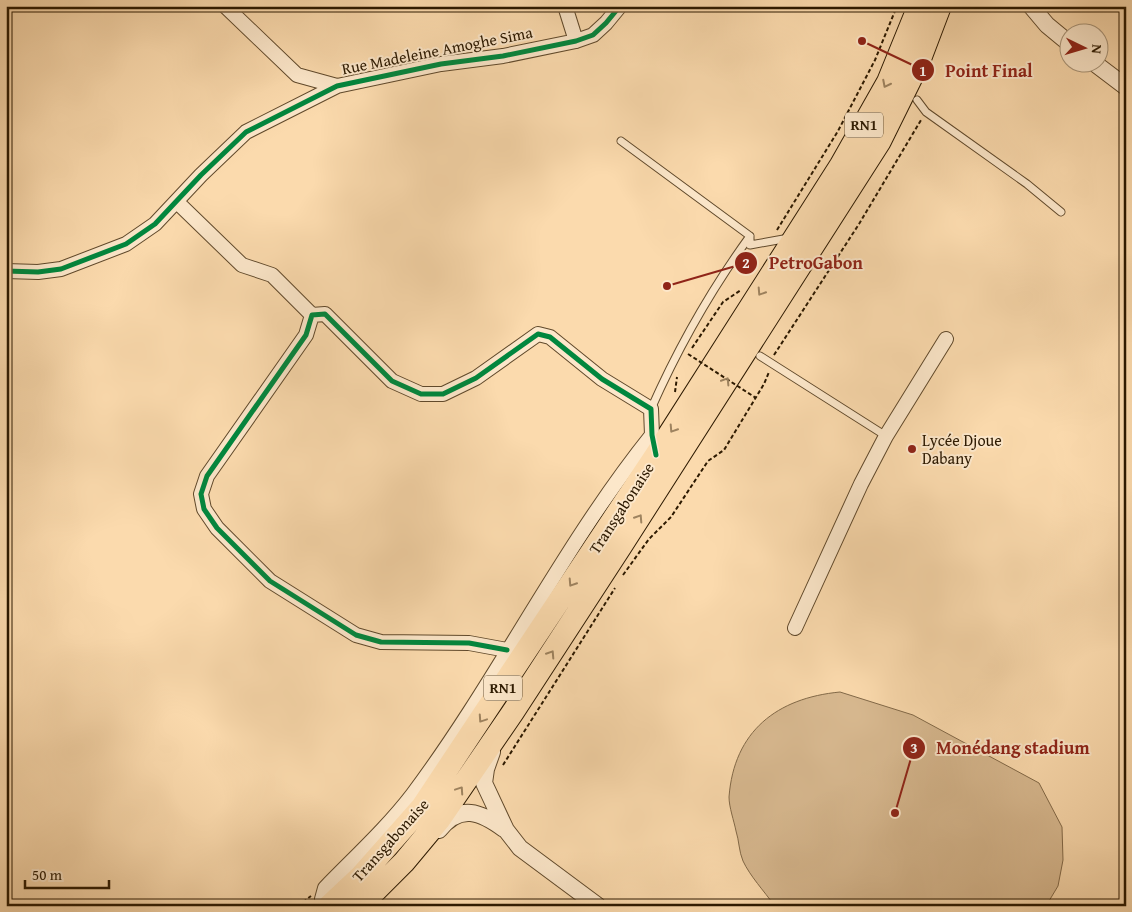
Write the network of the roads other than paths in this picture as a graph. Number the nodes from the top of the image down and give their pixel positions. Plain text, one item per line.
1 (225, 6) edge
2 (565, 6) edge
3 (620, 6) edge
4 (919, 6) edge
5 (1031, 6) edge
6 (1060, 36) edge
7 (576, 41) junction
8 (1106, 72) edge
9 (337, 86) junction
10 (1126, 87) edge
11 (917, 100) dead end
12 (621, 142) dead end
13 (177, 202) junction
14 (1061, 212) dead end
15 (750, 236) junction
16 (797, 236) junction
17 (6, 271) edge
18 (312, 315) junction
19 (946, 339) dead end
20 (760, 356) dead end
21 (651, 409) junction
22 (886, 436) junction
23 (654, 445) junction
24 (583, 549) junction
25 (795, 628) dead end
26 (507, 650) junction
27 (513, 712) junction
28 (506, 830) junction
29 (404, 862) junction
30 (328, 906) edge
31 (360, 906) edge
32 (598, 906) edge

1 - 9 street
2 - 7 street
3 - 7 street, Rue Madeleine Amoghe Sima
4 -> 16 highway, Transgabonaise / RN1
27 -> 4 highway, Transgabonaise / RN1
5 - 6 street
7 - 9 street, Rue Madeleine Amoghe Sima
8 - 10 street
9 - 13 street, Rue Madeleine Amoghe Sima
11 - 14 lane
12 - 15 lane
13 - 17 street, Rue Madeleine Amoghe Sima
13 - 18 street
15 - 16 lane
15 - 21 lane
16 -> 23 highway, Transgabonaise / RN1
18 - 21 street
18 - 26 street
19 - 22 street
20 - 22 lane
21 - 23 street
22 - 25 street
23 - 24 highway, Transgabonaise / RN1
24 - 26 street
24 -> 30 highway, Transgabonaise / RN1
26 - 30 street
27 - 28 street
29 -> 27 highway, Transgabonaise / RN1
28 - 29 street
28 - 32 street
29 - 31 highway, Transgabonaise / RN1

